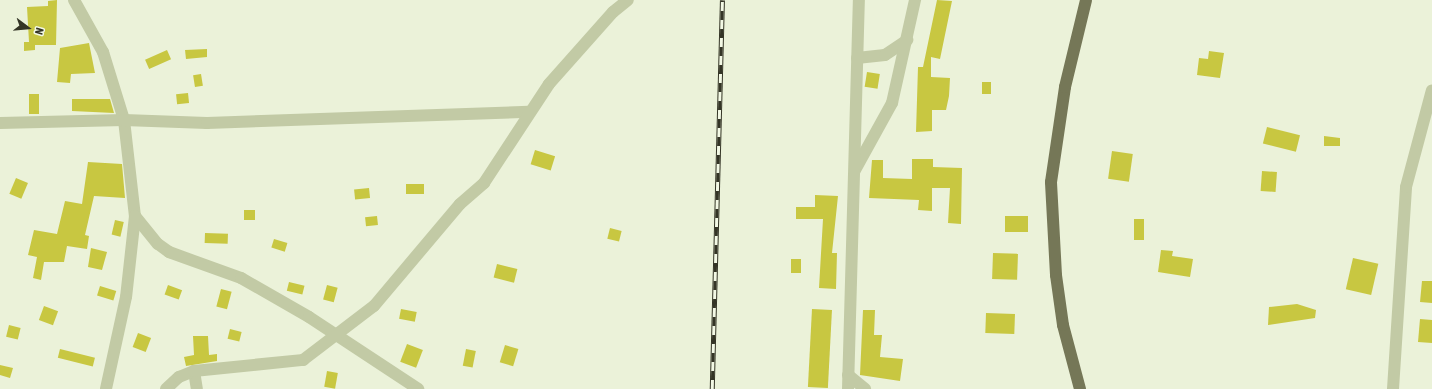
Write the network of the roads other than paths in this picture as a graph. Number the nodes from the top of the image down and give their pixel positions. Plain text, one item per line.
1 (74, 0) edge
2 (628, 0) edge
3 (859, 0) edge
4 (915, 0) edge
5 (1086, 0) edge
6 (907, 40) junction
7 (857, 58) junction
8 (1432, 90) edge
9 (528, 112) junction
10 (124, 120) junction
11 (0, 123) edge
12 (854, 172) junction
13 (135, 216) junction
14 (332, 335) junction
15 (194, 371) junction
16 (848, 375) junction
17 (106, 389) edge
18 (166, 389) edge
19 (197, 389) edge
20 (418, 389) edge
21 (848, 389) edge
22 (865, 389) edge
23 (1080, 389) edge
24 (1393, 389) edge

1 - 10 street
2 - 9 street
3 - 7 street
4 - 6 street
5 - 23 main road
6 - 7 street
6 - 12 street
7 - 12 street
8 - 24 street
9 - 10 street
9 - 14 street
10 - 11 street
10 - 13 street
12 - 16 street
13 - 14 street
13 - 17 street
14 - 15 street
14 - 20 street
15 - 18 street
15 - 19 street
16 - 21 street
16 - 22 street

